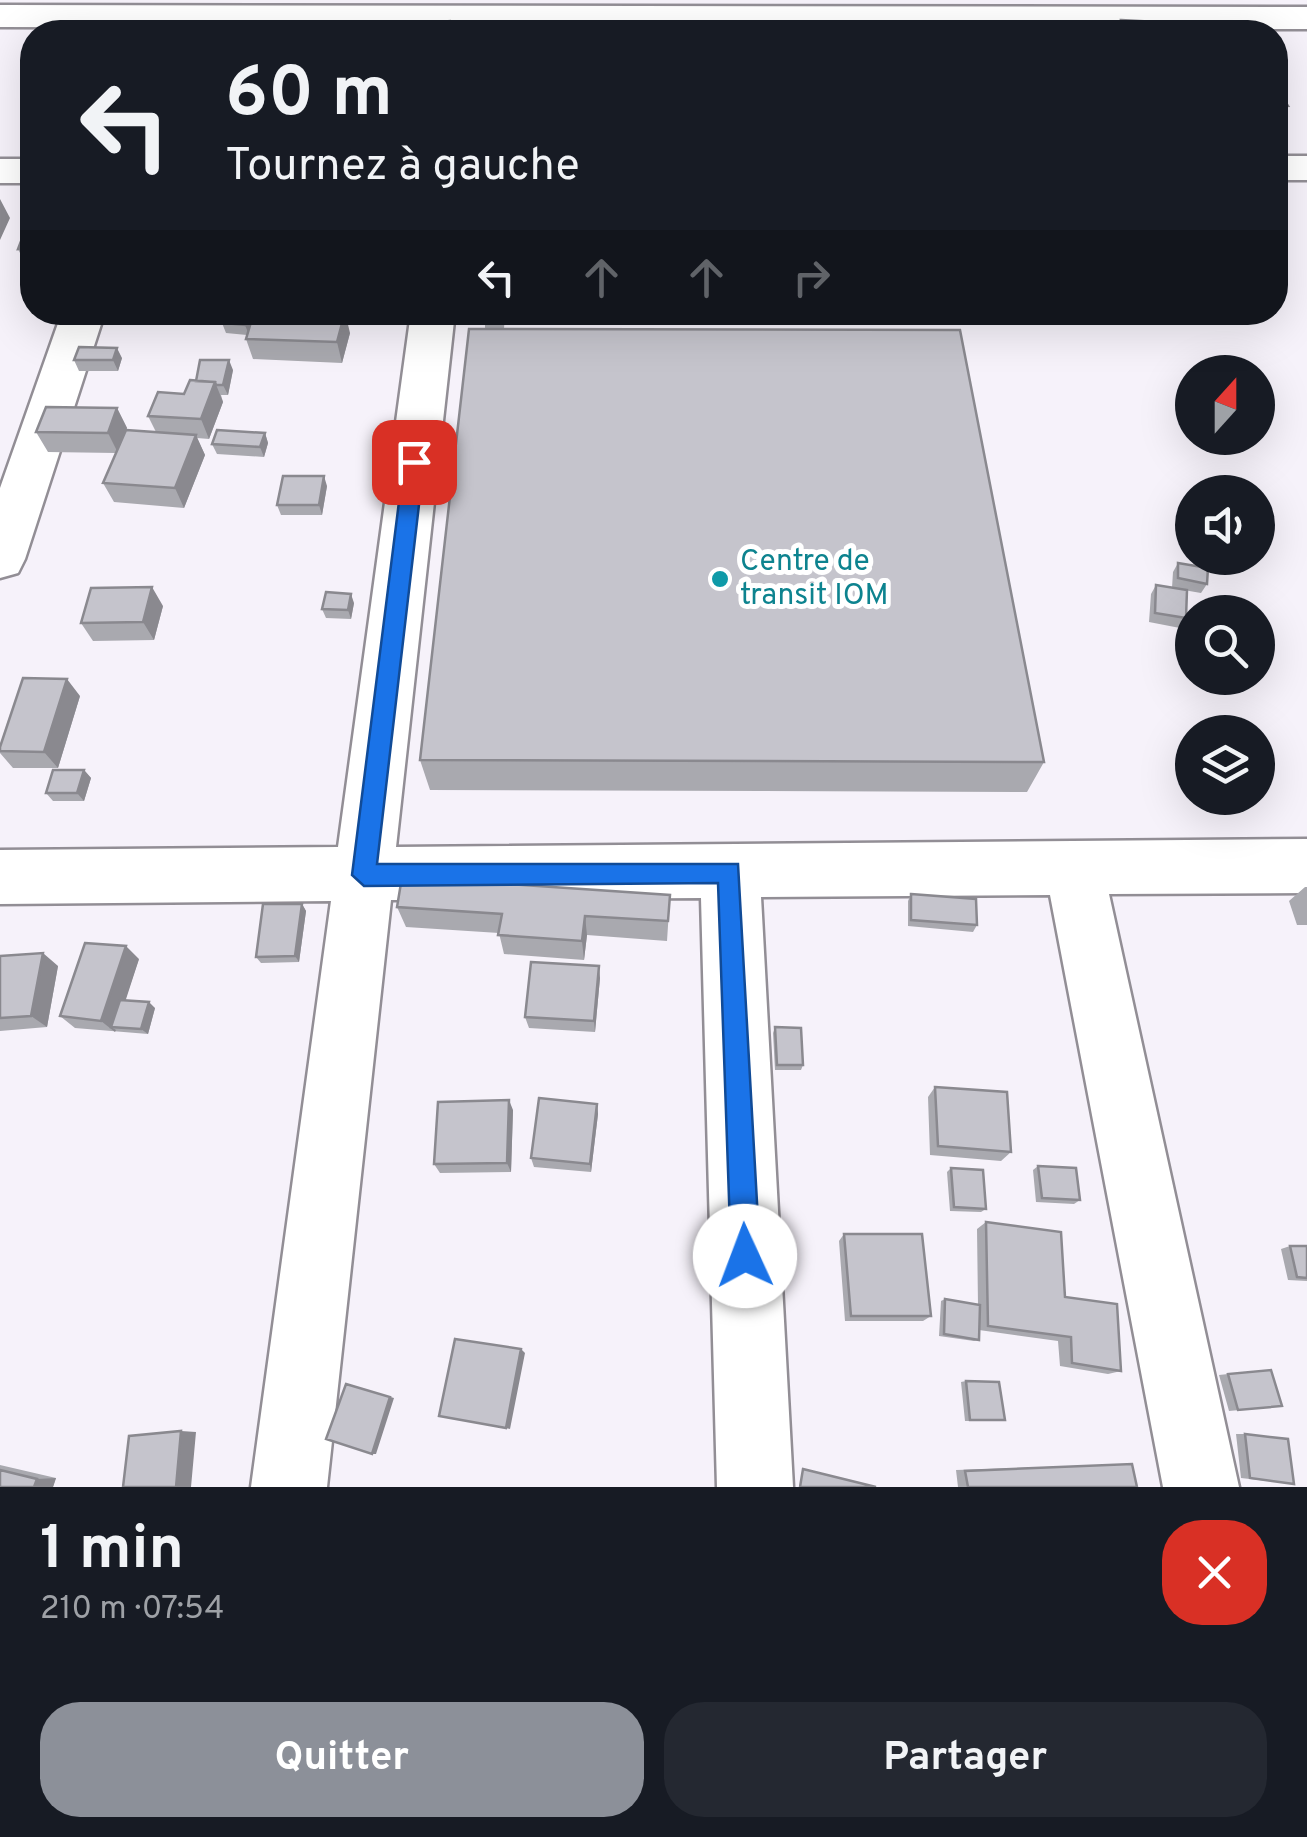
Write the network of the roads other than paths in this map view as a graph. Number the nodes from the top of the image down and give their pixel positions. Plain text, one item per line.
1 (1160, 9) edge
2 (0, 16) edge
3 (476, 16) edge
4 (1307, 18) edge
5 (80, 325) edge
6 (431, 325) edge
7 (0, 560) edge
8 (1307, 866) edge
9 (1074, 868) junction
10 (730, 872) junction
11 (364, 875) junction
12 (0, 878) edge
13 (289, 1487) edge
14 (755, 1487) edge
15 (1201, 1487) edge

1 - 3 street
1 - 4 street
2 - 3 street
5 - 7 street
6 - 11 street
8 - 9 street
9 - 10 street
9 - 15 street
10 - 11 street
10 - 14 street
11 - 12 street
11 - 13 street

